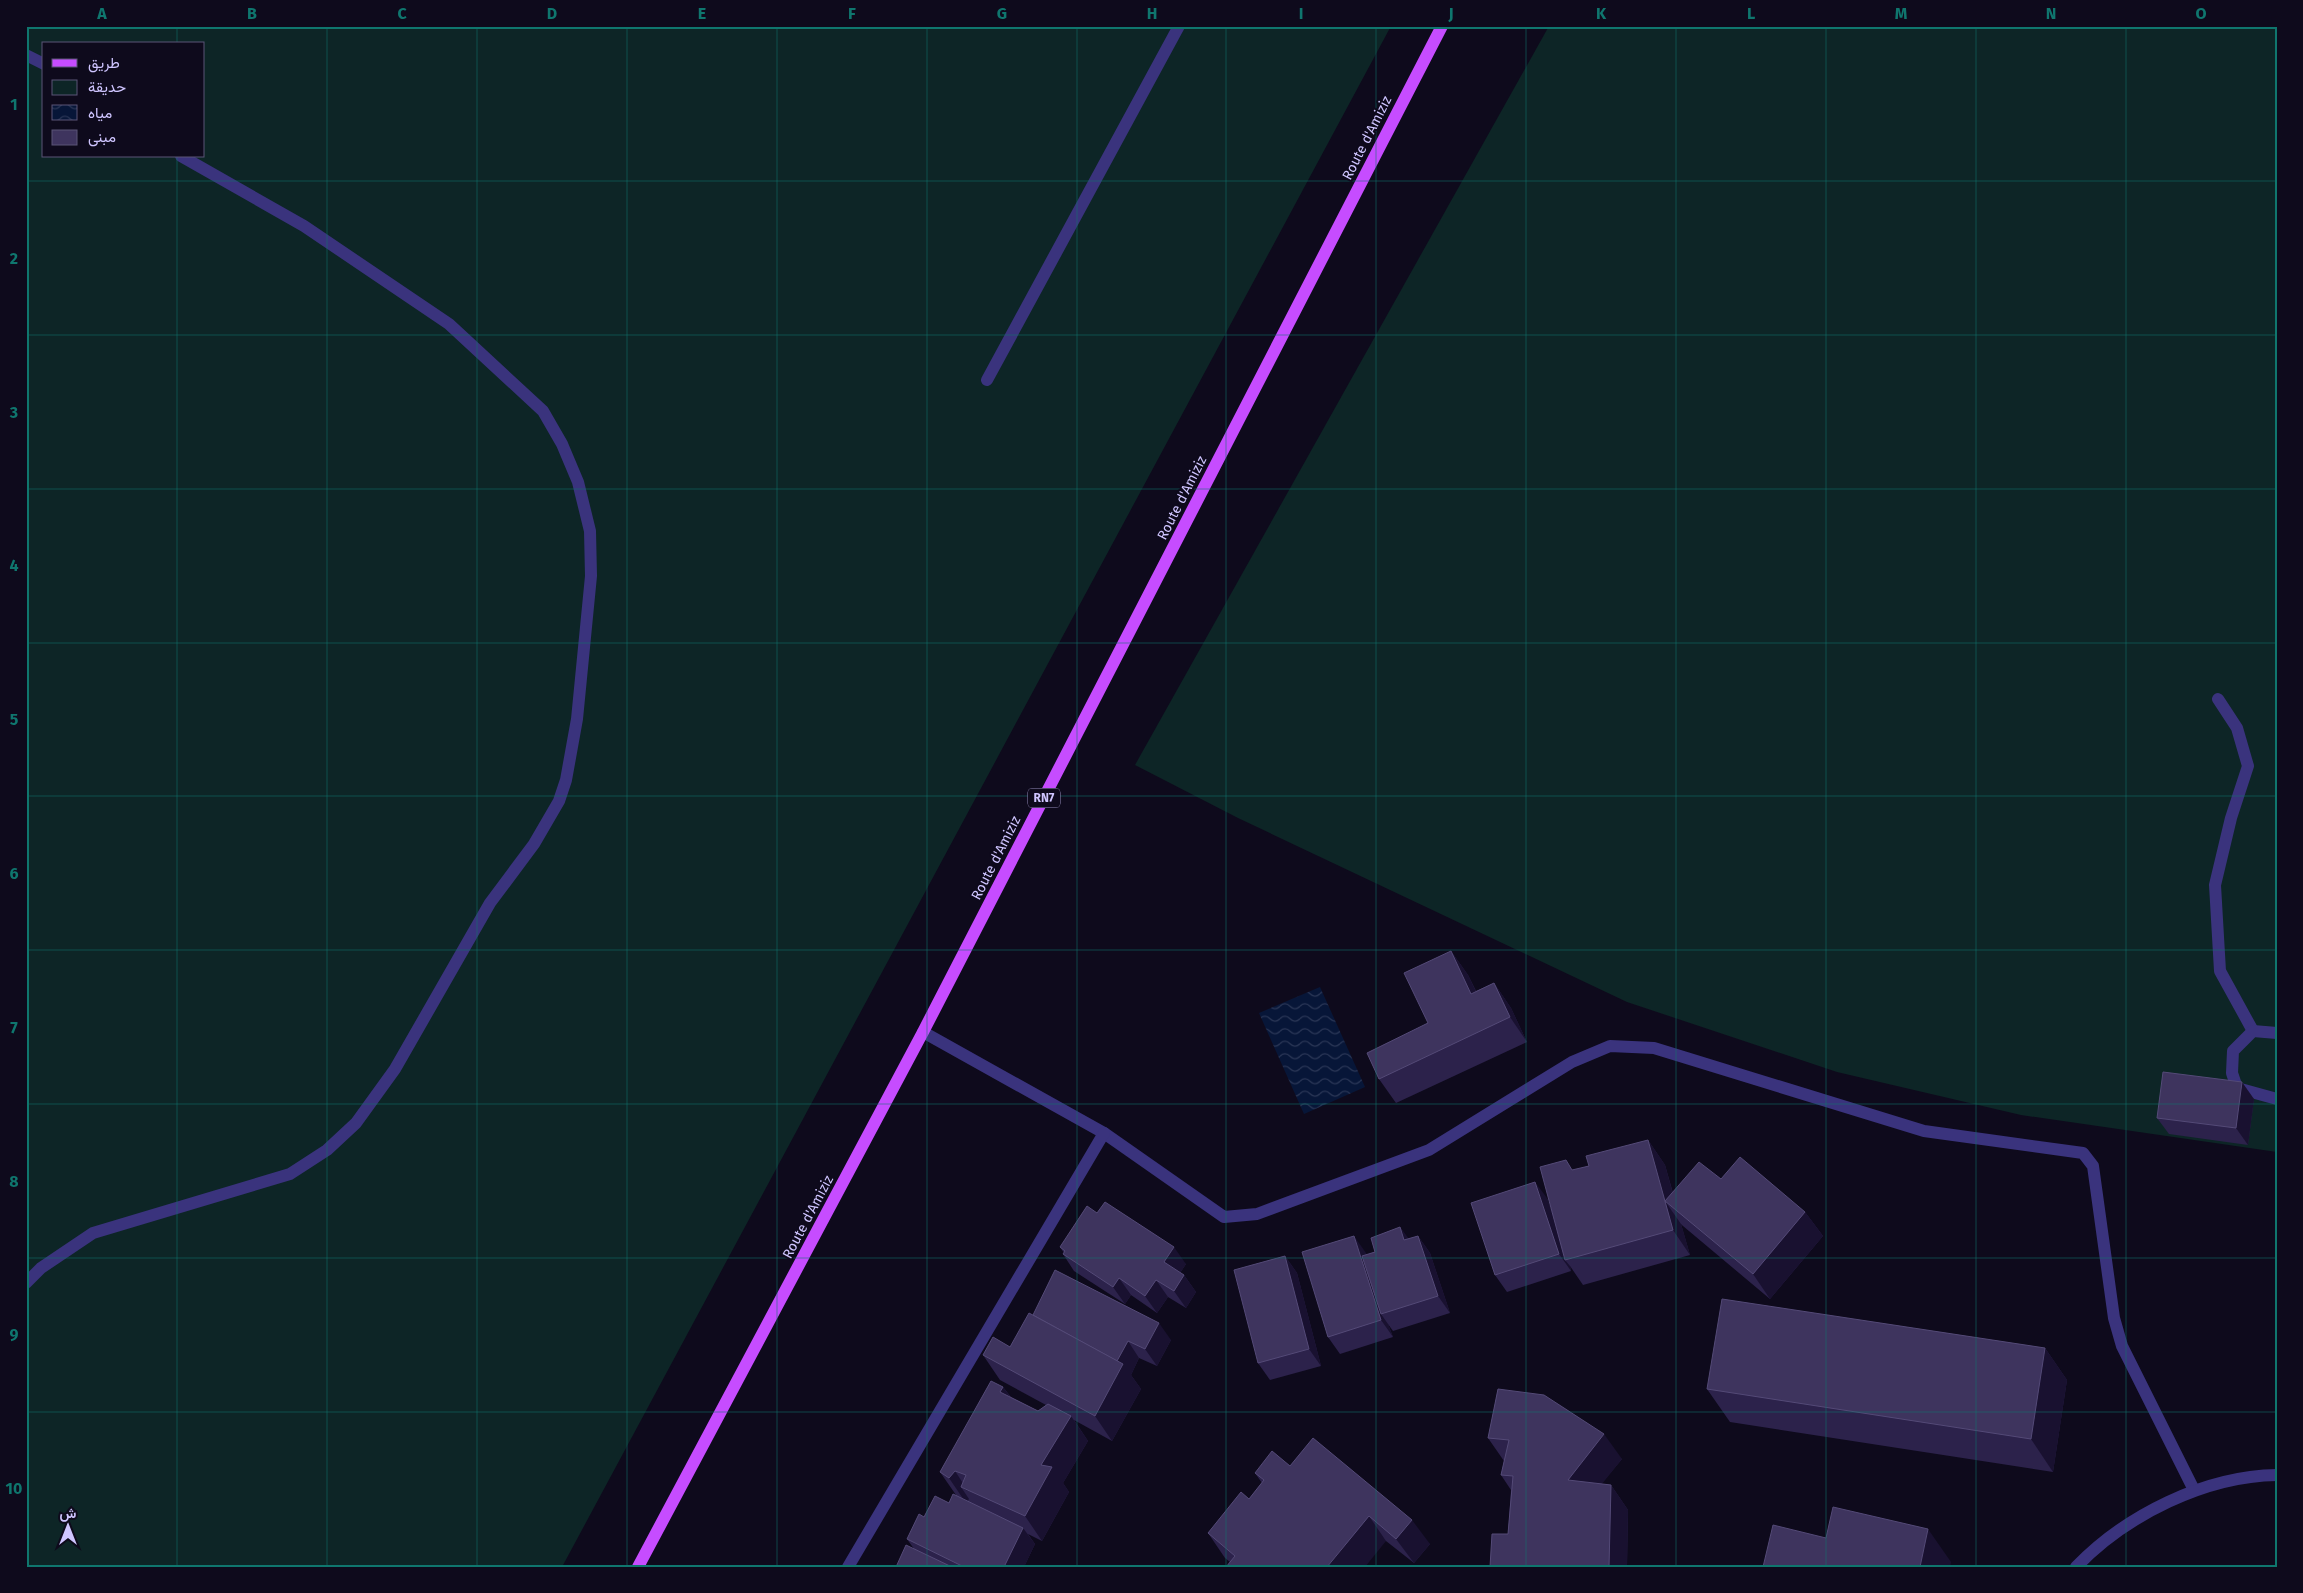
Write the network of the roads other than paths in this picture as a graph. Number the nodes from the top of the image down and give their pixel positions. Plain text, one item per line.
1 (1179, 26) edge
2 (1442, 26) edge
3 (26, 55) edge
4 (42, 63) edge
5 (185, 158) edge
6 (987, 380) dead end
7 (2218, 698) dead end
8 (2253, 1030) junction
9 (923, 1032) junction
10 (2277, 1033) edge
11 (2277, 1099) edge
12 (1104, 1133) junction
13 (26, 1283) edge
14 (2277, 1475) edge
15 (2194, 1490) junction
16 (638, 1567) edge
17 (848, 1567) edge
18 (2076, 1567) edge

1 - 6 street
2 - 9 main road, Route d'Amiziz / RN7
3 - 4 street
5 - 13 street
7 - 8 street
8 - 10 street
8 - 11 street
9 - 12 street
9 - 16 main road, Route d'Amiziz / RN7
12 - 15 street
12 - 17 street
14 - 15 street
15 - 18 street

